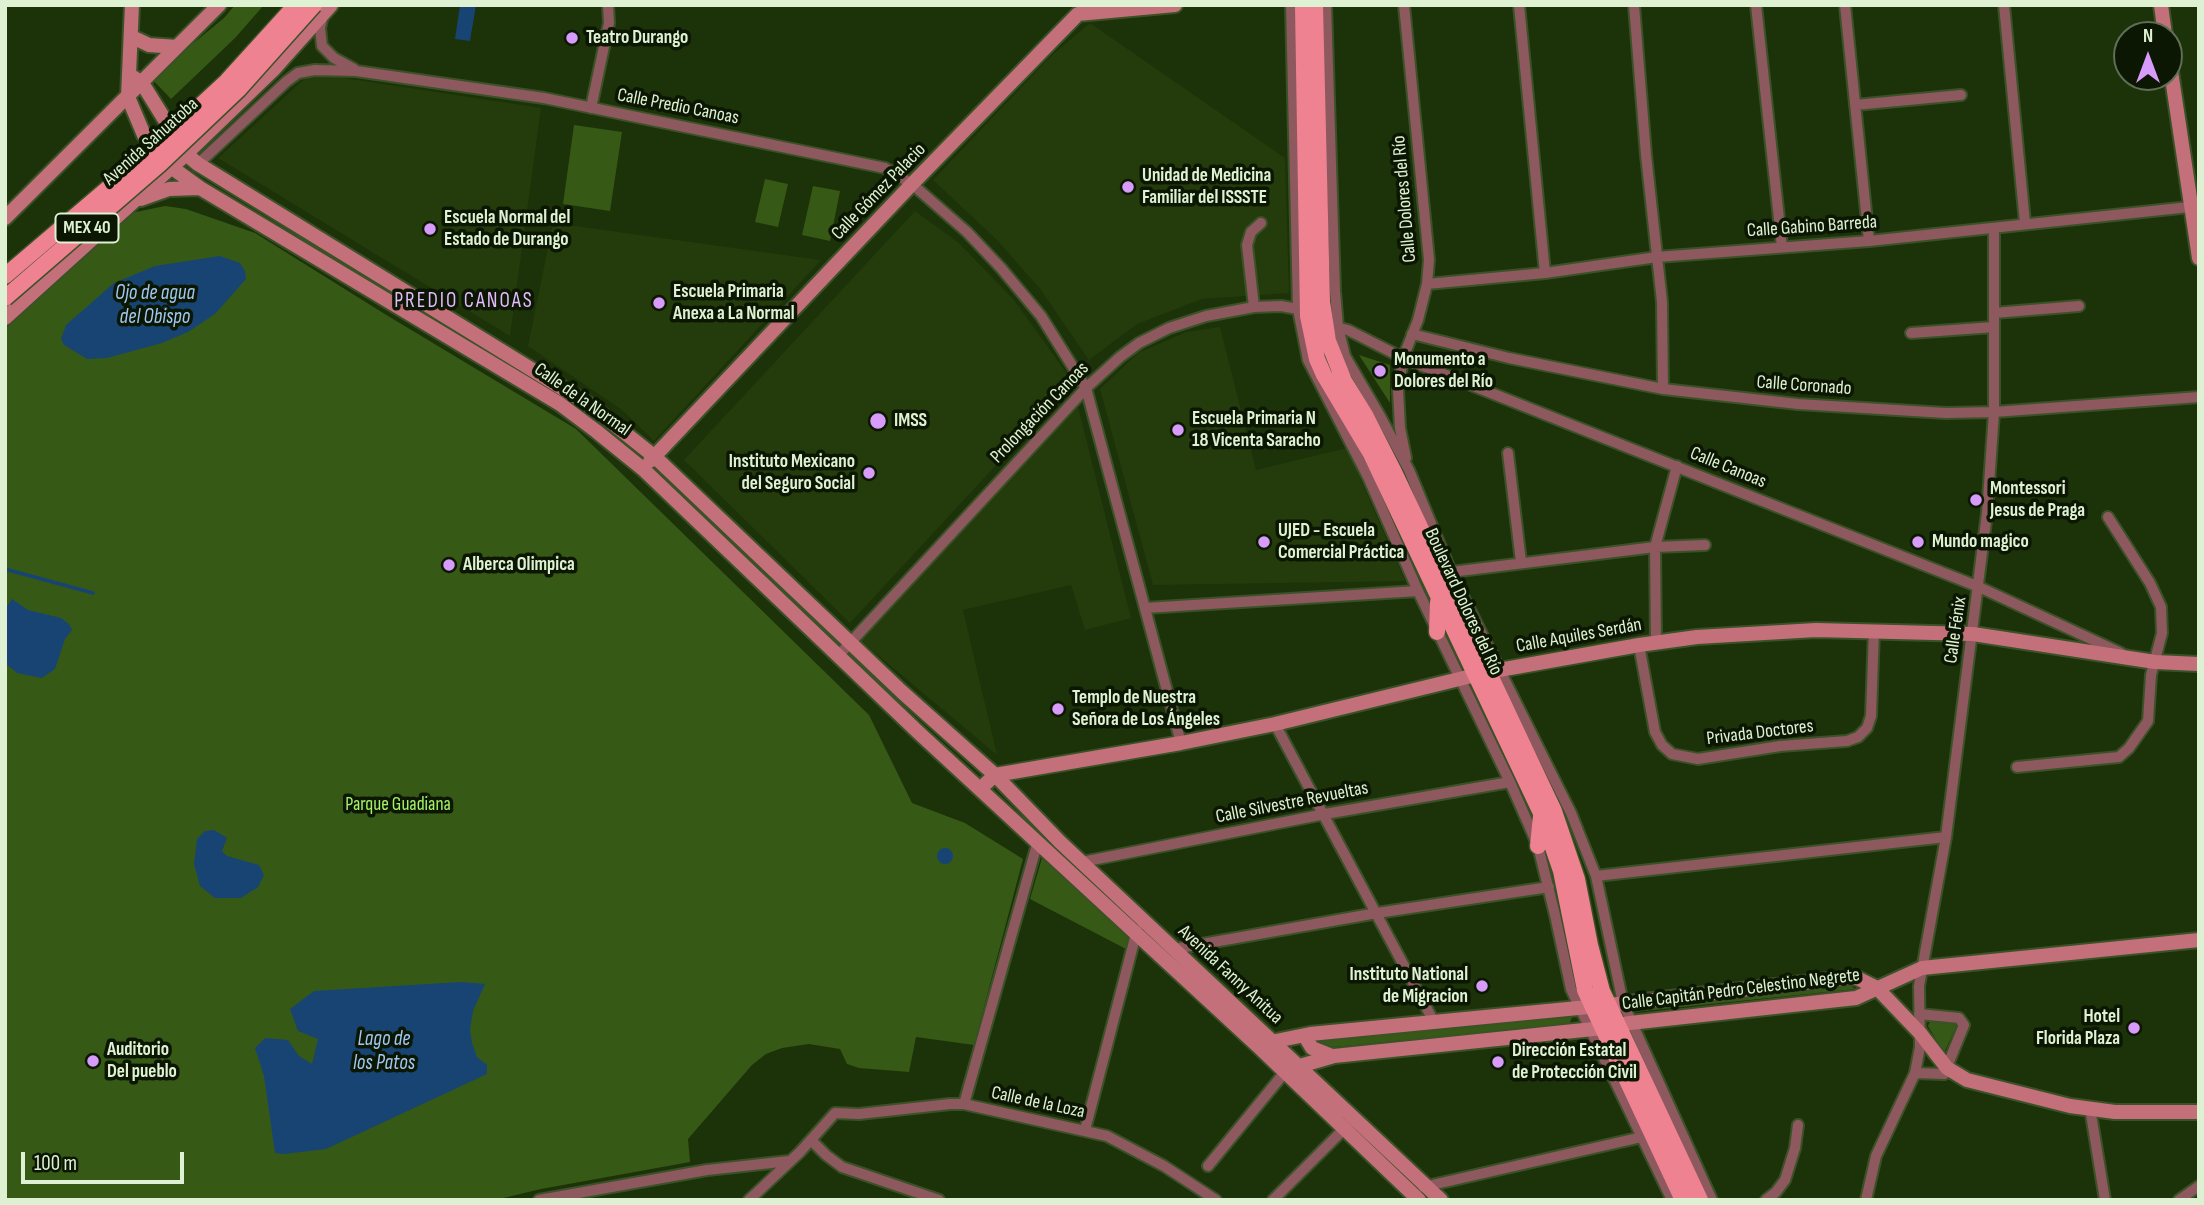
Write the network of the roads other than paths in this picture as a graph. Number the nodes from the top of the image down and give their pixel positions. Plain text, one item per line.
1 (132, 5) edge
2 (219, 5) edge
3 (296, 5) edge
4 (608, 5) edge
5 (1175, 5) edge
6 (1291, 5) edge
7 (1303, 5) edge
8 (1315, 5) edge
9 (1326, 5) edge
10 (1404, 5) edge
11 (1519, 5) edge
12 (1634, 5) edge
13 (1756, 5) edge
14 (1844, 5) edge
15 (2004, 5) edge
16 (1104, 8) edge
17 (322, 9) edge
18 (1076, 10) edge
19 (132, 37) junction
20 (177, 47) junction
21 (356, 71) junction
22 (136, 79) junction
23 (2175, 91) edge
24 (1961, 95) dead end
25 (128, 97) junction
26 (1855, 104) junction
27 (591, 108) junction
28 (187, 154) junction
29 (198, 164) junction
30 (171, 167) junction
31 (212, 172) junction
32 (912, 184) junction
33 (200, 188) junction
34 (130, 204) junction
35 (2195, 206) edge
36 (6, 216) edge
37 (1261, 223) dead end
38 (2025, 223) junction
39 (1994, 228) junction
40 (1868, 241) junction
41 (1782, 247) junction
42 (1657, 257) junction
43 (2199, 258) edge
44 (1545, 273) junction
45 (5, 276) edge
46 (1427, 284) junction
47 (5, 298) edge
48 (2079, 306) dead end
49 (1254, 307) junction
50 (1303, 312) junction
51 (1994, 313) junction
52 (5, 318) edge
53 (1331, 325) junction
54 (1994, 327) junction
55 (1911, 333) dead end
56 (1412, 334) junction
57 (1403, 358) junction
58 (1324, 375) junction
59 (1086, 388) junction
60 (1664, 389) junction
61 (2199, 397) edge
62 (1332, 407) junction
63 (1994, 412) junction
64 (1508, 453) dead end
65 (655, 457) junction
66 (1676, 466) junction
67 (643, 469) junction
68 (1409, 470) junction
69 (2108, 517) dead end
70 (1705, 545) dead end
71 (1655, 547) junction
72 (1521, 562) junction
73 (1451, 572) junction
74 (1979, 587) junction
75 (1418, 591) junction
76 (1439, 600) junction
77 (1145, 608) junction
78 (1874, 630) junction
79 (1437, 632) junction
80 (1973, 634) junction
81 (850, 642) junction
82 (1656, 642) junction
83 (1639, 645) junction
84 (838, 656) junction
85 (2133, 659) junction
86 (2155, 662) junction
87 (2199, 664) edge
88 (1480, 674) junction
89 (1275, 724) junction
90 (1181, 743) junction
91 (2017, 767) dead end
92 (995, 775) junction
93 (1510, 782) junction
94 (980, 789) junction
95 (1541, 813) junction
96 (1325, 814) junction
97 (1946, 837) junction
98 (1038, 841) junction
99 (1060, 842) junction
100 (1538, 846) junction
101 (1082, 862) junction
102 (1595, 876) junction
103 (1549, 887) junction
104 (1377, 913) junction
105 (1141, 918) junction
106 (1137, 933) junction
107 (2199, 940) edge
108 (1174, 949) junction
109 (1922, 968) junction
110 (1877, 988) junction
111 (1601, 1006) junction
112 (1919, 1014) junction
113 (1434, 1022) junction
114 (1611, 1026) junction
115 (1920, 1033) junction
116 (1308, 1036) junction
117 (1264, 1043) junction
118 (1334, 1056) junction
119 (1292, 1065) junction
120 (1947, 1068) junction
121 (1915, 1073) junction
122 (964, 1104) junction
123 (2090, 1108) junction
124 (2199, 1112) edge
125 (1349, 1123) junction
126 (1798, 1125) dead end
127 (1085, 1130) junction
128 (1642, 1137) junction
129 (811, 1140) junction
130 (789, 1161) junction
131 (1208, 1166) dead end
132 (1427, 1186) junction
133 (2199, 1186) edge
134 (1414, 1195) edge
135 (538, 1200) edge
136 (749, 1200) edge
137 (939, 1200) edge
138 (1216, 1200) edge
139 (1273, 1200) edge
140 (1441, 1200) edge
141 (1672, 1200) edge
142 (1683, 1200) edge
143 (1700, 1200) edge
144 (1712, 1200) edge
145 (1766, 1200) edge
146 (1866, 1200) edge
147 (2105, 1200) edge
148 (2179, 1200) edge

1 - 19 main road
2 - 20 main road
3 - 45 main road, Avenida Sahuatoba / MEX 40, bridge
4 - 27 street
5 - 16 main road, Calle Gómez Palacio
6 - 50 street
7 - 50 main road, Boulevard Dolores del Río
8 - 53 main road, Boulevard Dolores del Río
9 - 53 street
10 - 46 street, Calle Dolores del Río
11 - 44 street
12 - 42 street
13 - 41 street
14 - 26 street
15 - 38 street
16 - 18 main road, Calle Gómez Palacio
17 - 21 street
17 - 28 main road
17 - 47 main road, Avenida Sahuatoba / MEX 40, bridge
18 - 32 main road, Calle Gómez Palacio
19 - 20 main road
19 - 22 main road
20 - 22 main road
21 - 27 street, Calle Predio Canoas
21 - 29 street, Calle Predio Canoas
22 - 25 main road
22 - 28 main road, Calle de la Normal
23 - 35 main road
24 - 26 street
25 - 30 main road, Calle de la Normal
25 - 36 main road
26 - 40 street
27 - 32 street, Calle Predio Canoas
28 - 29 main road, Calle de la Normal
28 - 30 main road
29 - 31 main road, Calle de la Normal
30 - 33 main road, Calle de la Normal
30 - 34 main road
31 - 33 main road
31 - 65 main road, Calle de la Normal
32 - 59 street, Calle Predio Canoas
32 - 65 main road, Calle Gómez Palacio
33 - 34 main road
33 - 67 main road, Calle de la Normal
34 - 52 main road
35 - 38 street, Calle Gabino Barreda
35 - 43 main road
37 - 49 street
38 - 39 street, Calle Gabino Barreda
39 - 40 street, Calle Gabino Barreda
39 - 51 street, Calle Fénix
40 - 41 street, Calle Gabino Barreda
41 - 42 street, Calle Gabino Barreda
42 - 44 street, Calle Gabino Barreda
42 - 60 street
44 - 46 street, Calle Gabino Barreda
46 - 56 street, Calle Dolores del Río
48 - 51 street
49 - 50 street, Prolongación Canoas
49 - 59 street, Prolongación Canoas
50 - 53 street, Calle Canoas
50 - 58 main road, Boulevard Dolores del Río
50 - 62 street
51 - 54 street, Calle Fénix
53 - 57 street, Calle Canoas
53 - 68 street
53 - 88 main road, Boulevard Dolores del Río
54 - 55 street
54 - 63 street, Calle Fénix
56 - 57 street, Calle Dolores del Río
56 - 60 street, Calle Coronado
57 - 66 street, Calle Canoas
57 - 68 street, Calle Dolores del Río
58 - 62 main road
58 - 76 main road, Boulevard Dolores del Río
59 - 77 street, Calle Predio Canoas
59 - 81 street, Prolongación Canoas
60 - 63 street, Calle Coronado
61 - 63 street, Calle Coronado
62 - 75 street
63 - 74 street, Calle Fénix
64 - 72 street
65 - 67 main road, Calle Gómez Palacio
65 - 81 main road, Calle de la Normal
66 - 71 street
66 - 74 street, Calle Canoas
67 - 84 main road, Calle de la Normal
68 - 73 street
69 - 86 street
70 - 71 street
71 - 72 street
71 - 82 street
72 - 73 street
73 - 88 street
74 - 80 street, Calle Fénix
74 - 85 street, Calle Canoas
75 - 77 street
75 - 79 street
76 - 79 main road
76 - 88 main road, Boulevard Dolores del Río
77 - 90 street, Calle Predio Canoas
78 - 80 main road, Calle Aquiles Serdán
78 - 82 main road, Calle Aquiles Serdán
78 - 83 street, Privada Doctores
79 - 88 street
80 - 85 main road, Calle Aquiles Serdán
80 - 97 street, Calle Fénix
81 - 84 street, Prolongación Canoas
81 - 92 main road, Calle de la Normal
82 - 83 main road, Calle Aquiles Serdán
83 - 88 main road, Calle Aquiles Serdán
84 - 94 main road, Calle de la Normal
85 - 86 main road, Calle Aquiles Serdán
86 - 87 main road, Calle Aquiles Serdán
86 - 91 street
88 - 89 main road, Calle Aquiles Serdán
88 - 93 street
88 - 95 main road, Boulevard Dolores del Río
88 - 102 street
88 - 111 main road, Boulevard Dolores del Río
89 - 90 main road, Calle Aquiles Serdán
89 - 96 street
90 - 92 main road, Calle Aquiles Serdán
92 - 94 main road
92 - 99 main road, Avenida Fanny Anitua
93 - 96 street, Calle Silvestre Revueltas
93 - 100 street
94 - 98 main road, Avenida Fanny Anitua
95 - 100 main road
95 - 111 main road, Boulevard Dolores del Río
96 - 101 street, Calle Silvestre Revueltas
96 - 104 street
97 - 102 street
97 - 109 street, Calle Fénix
98 - 99 main road
98 - 106 main road, Avenida Fanny Anitua
98 - 122 street
99 - 101 main road, Avenida Fanny Anitua
100 - 103 street
101 - 105 main road, Avenida Fanny Anitua
102 - 111 street
103 - 104 street
103 - 111 street
104 - 108 street
104 - 113 street
105 - 106 street
105 - 108 main road, Avenida Fanny Anitua
106 - 117 main road, Avenida Fanny Anitua
106 - 127 street
107 - 109 main road, Calle Capitán Pedro Celestino Negrete
108 - 117 main road, Avenida Fanny Anitua
109 - 110 main road, Calle Capitán Pedro Celestino Negrete
109 - 112 street, Calle Fénix
110 - 111 main road, Calle Capitán Pedro Celestino Negrete
110 - 114 main road, Calle Capitán Pedro Celestino Negrete
110 - 115 main road
111 - 113 main road, Calle Capitán Pedro Celestino Negrete
111 - 114 main road, Boulevard Dolores del Río
111 - 114 street
112 - 115 street, Calle Fénix
112 - 120 street
113 - 116 main road, Calle Capitán Pedro Celestino Negrete
114 - 118 main road, Calle Capitán Pedro Celestino Negrete
114 - 128 street
114 - 142 main road, Boulevard Dolores del Río
114 - 143 main road, Boulevard Dolores del Río
114 - 144 street
115 - 120 main road
115 - 121 street, Calle Fénix
116 - 117 main road, Calle Capitán Pedro Celestino Negrete
116 - 118 main road
116 - 119 main road
117 - 119 main road, Avenida Fanny Anitua
118 - 119 main road, Calle Capitán Pedro Celestino Negrete
119 - 125 main road, Avenida Fanny Anitua
119 - 131 street
120 - 121 street
120 - 123 main road
121 - 146 street, Calle Fénix
122 - 127 street, Calle de la Loza
122 - 129 street, Calle de la Loza
123 - 124 main road
123 - 147 street
125 - 132 main road, Avenida Fanny Anitua
125 - 134 main road, Avenida Fanny Anitua
125 - 139 street
126 - 145 street
127 - 138 street, Calle de la Loza
128 - 132 street
128 - 141 street
129 - 130 street
129 - 137 street
130 - 135 street
130 - 136 street
132 - 134 street
132 - 140 main road, Avenida Fanny Anitua
133 - 148 street

